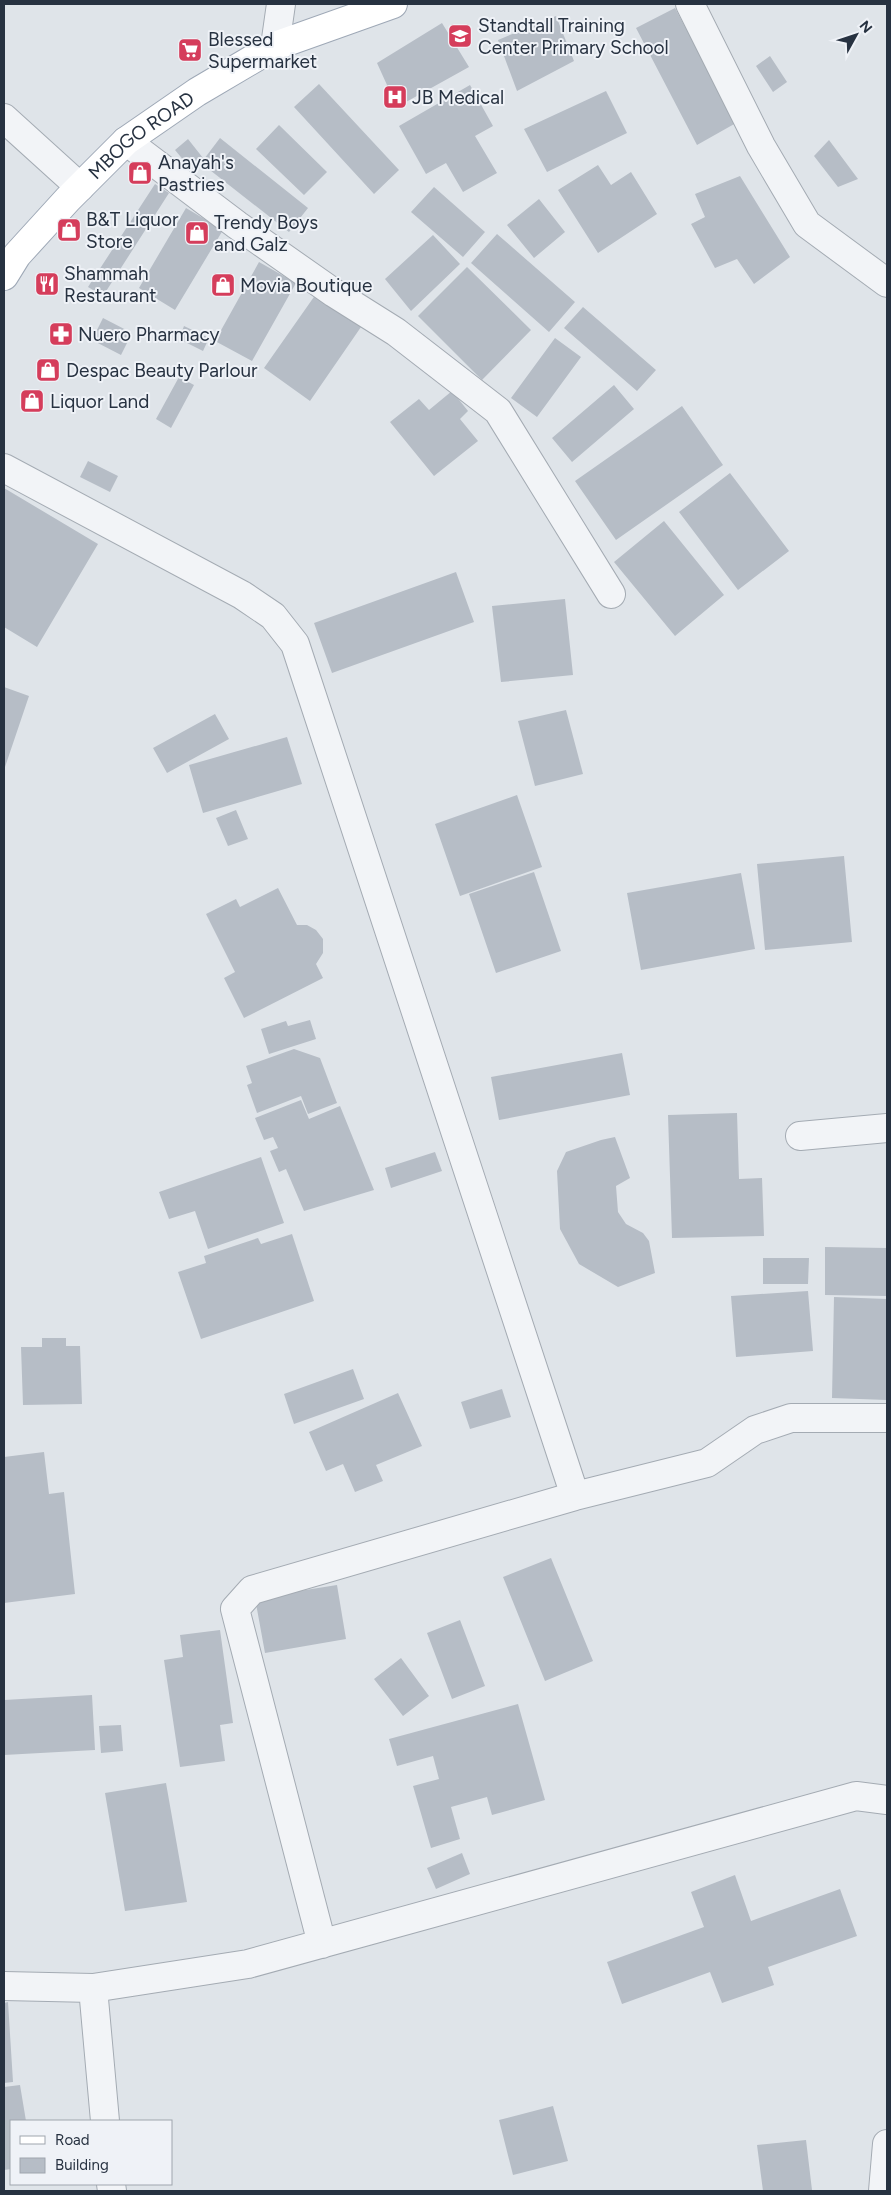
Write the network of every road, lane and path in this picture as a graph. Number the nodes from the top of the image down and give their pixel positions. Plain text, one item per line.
1 (281, 4) edge
2 (393, 4) edge
3 (690, 4) edge
4 (275, 46) junction
5 (4, 118) edge
6 (126, 141) junction
7 (80, 187) junction
8 (4, 276) edge
9 (887, 284) edge
10 (4, 468) edge
11 (611, 594) dead end
12 (887, 1128) edge
13 (800, 1136) dead end
14 (887, 1418) edge
15 (575, 1496) junction
16 (887, 1799) edge
17 (322, 1944) junction
18 (4, 1986) edge
19 (93, 1988) junction
20 (105, 2120) edge
21 (887, 2144) edge
22 (883, 2191) edge

1 - 4 street
2 - 4 main road, MBOGO ROAD
3 - 9 street
4 - 6 main road, MBOGO ROAD
5 - 7 street
6 - 7 main road, MBOGO ROAD
6 - 11 street
7 - 8 main road, MBOGO ROAD
10 - 15 street
12 - 13 street
14 - 15 street
15 - 17 street
16 - 17 street
17 - 19 street
18 - 19 street
19 - 20 street
21 - 22 street

